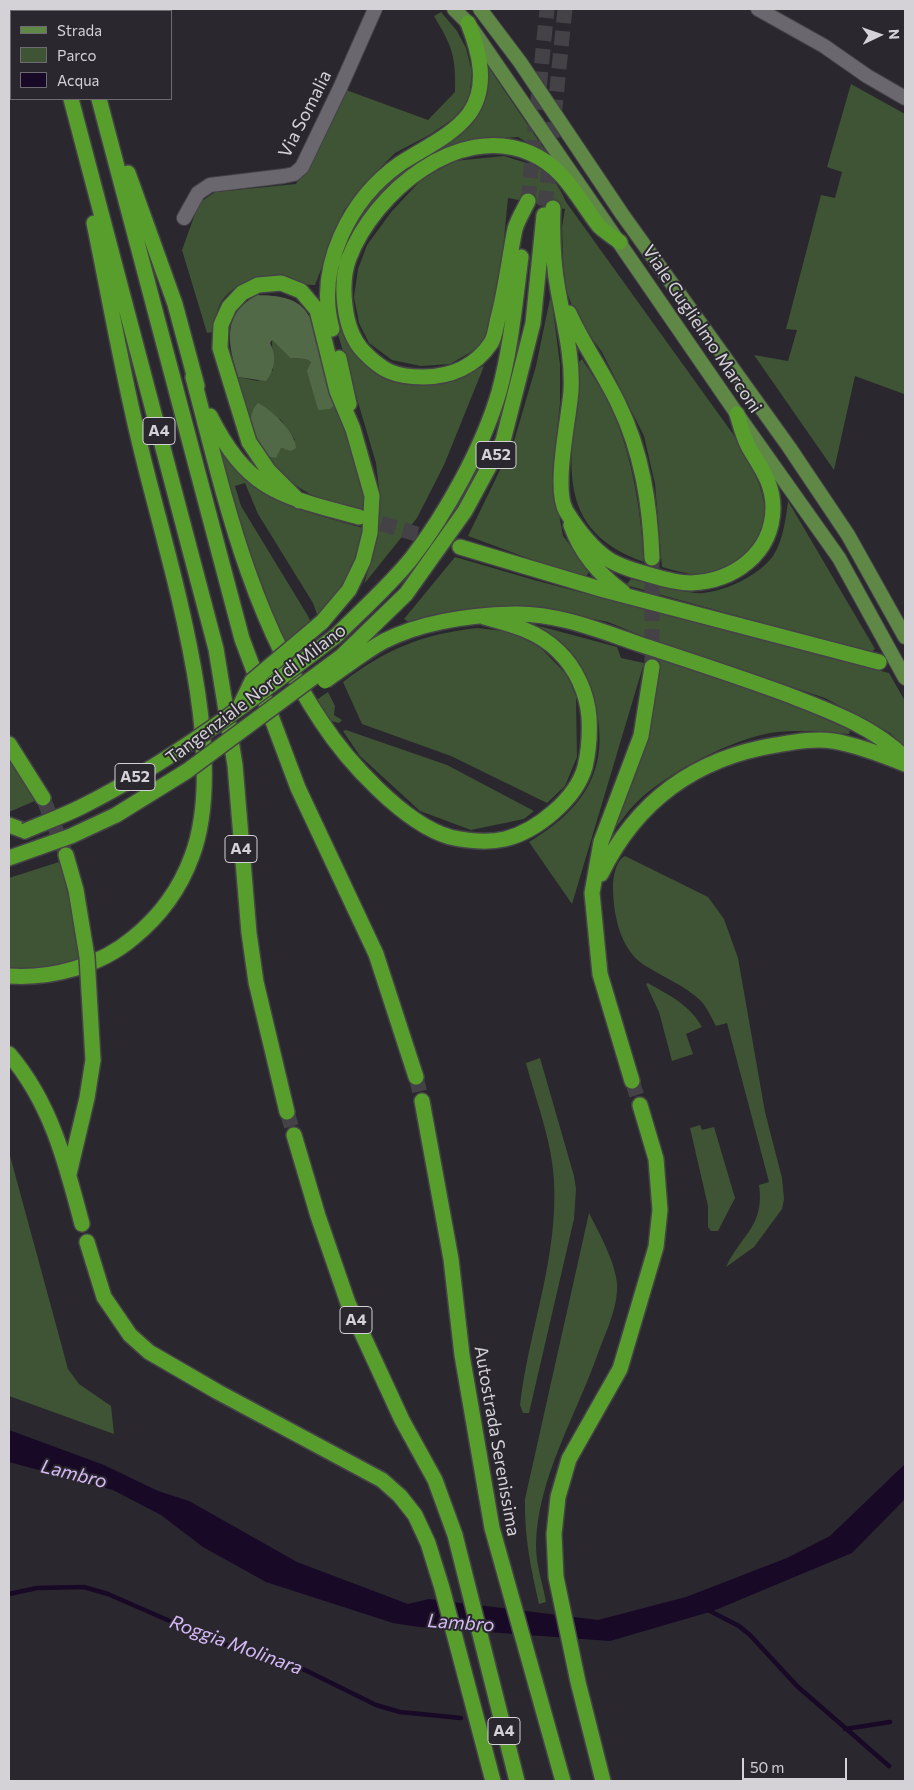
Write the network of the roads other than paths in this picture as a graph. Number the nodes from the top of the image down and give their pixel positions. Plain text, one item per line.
1 (375, 9) edge
2 (454, 9) edge
3 (480, 9) edge
4 (758, 9) edge
5 (468, 23) junction
6 (905, 98) edge
7 (70, 100) edge
8 (70, 100) edge
9 (100, 100) edge
10 (100, 100) edge
11 (184, 218) dead end
12 (620, 242) junction
13 (558, 289) junction
14 (193, 377) junction
15 (736, 414) junction
16 (353, 429) junction
17 (299, 500) junction
18 (566, 510) junction
19 (359, 517) tunnel mouth
20 (460, 547) dead end
21 (652, 558) tunnel mouth
22 (628, 596) junction
23 (484, 617) junction
24 (905, 637) edge
25 (344, 661) junction
26 (879, 662) dead end
27 (652, 667) tunnel mouth
28 (905, 678) edge
29 (239, 710) junction
30 (9, 744) edge
31 (905, 758) edge
32 (905, 764) edge
33 (44, 798) tunnel mouth
34 (9, 825) edge
35 (25, 831) junction
36 (9, 836) edge
37 (66, 855) tunnel mouth
38 (9, 858) edge
39 (592, 893) junction
40 (9, 976) edge
41 (9, 1054) edge
42 (416, 1078) tunnel mouth
43 (632, 1081) tunnel mouth
44 (422, 1101) tunnel mouth
45 (640, 1105) tunnel mouth
46 (287, 1112) tunnel mouth
47 (294, 1135) tunnel mouth
48 (69, 1175) junction
49 (82, 1224) dead end
50 (87, 1242) dead end
51 (492, 1781) edge
52 (517, 1781) edge
53 (563, 1781) edge
54 (603, 1781) edge

1 - 11 street, Via Somalia
2 - 5 main road, Viale Guglielmo Marconi
3 - 24 main road, Viale Guglielmo Marconi
4 - 6 street
5 - 12 main road, Viale Guglielmo Marconi
5 - 16 highway
7 - 40 highway
8 - 46 highway, A4
9 - 14 highway
10 - 42 highway, A4
12 - 15 main road, Viale Guglielmo Marconi
12 - 29 highway, Tangenziale Nord di Milano / A52, bridge
13 - 18 highway
13 - 21 highway
13 - 25 highway, Tangenziale Nord di Milano / A52
14 - 17 highway
14 - 23 highway
15 - 18 highway
15 - 28 main road, Viale Guglielmo Marconi
16 - 17 highway
16 - 29 highway, bridge
17 - 19 highway
18 - 22 highway
20 - 22 highway
22 - 26 highway
23 - 25 highway
23 - 31 highway
25 - 38 highway, Tangenziale Nord di Milano / A52, bridge
27 - 39 highway
29 - 35 highway, Tangenziale Nord di Milano / A52, bridge
30 - 33 highway
32 - 39 highway
34 - 35 highway
35 - 36 highway, Tangenziale Nord di Milano / A52
37 - 48 highway, bridge
39 - 43 highway
41 - 48 highway
44 - 53 highway, Autostrada Serenissima / A4
45 - 54 highway
47 - 52 highway, A4
48 - 49 highway
50 - 51 highway

